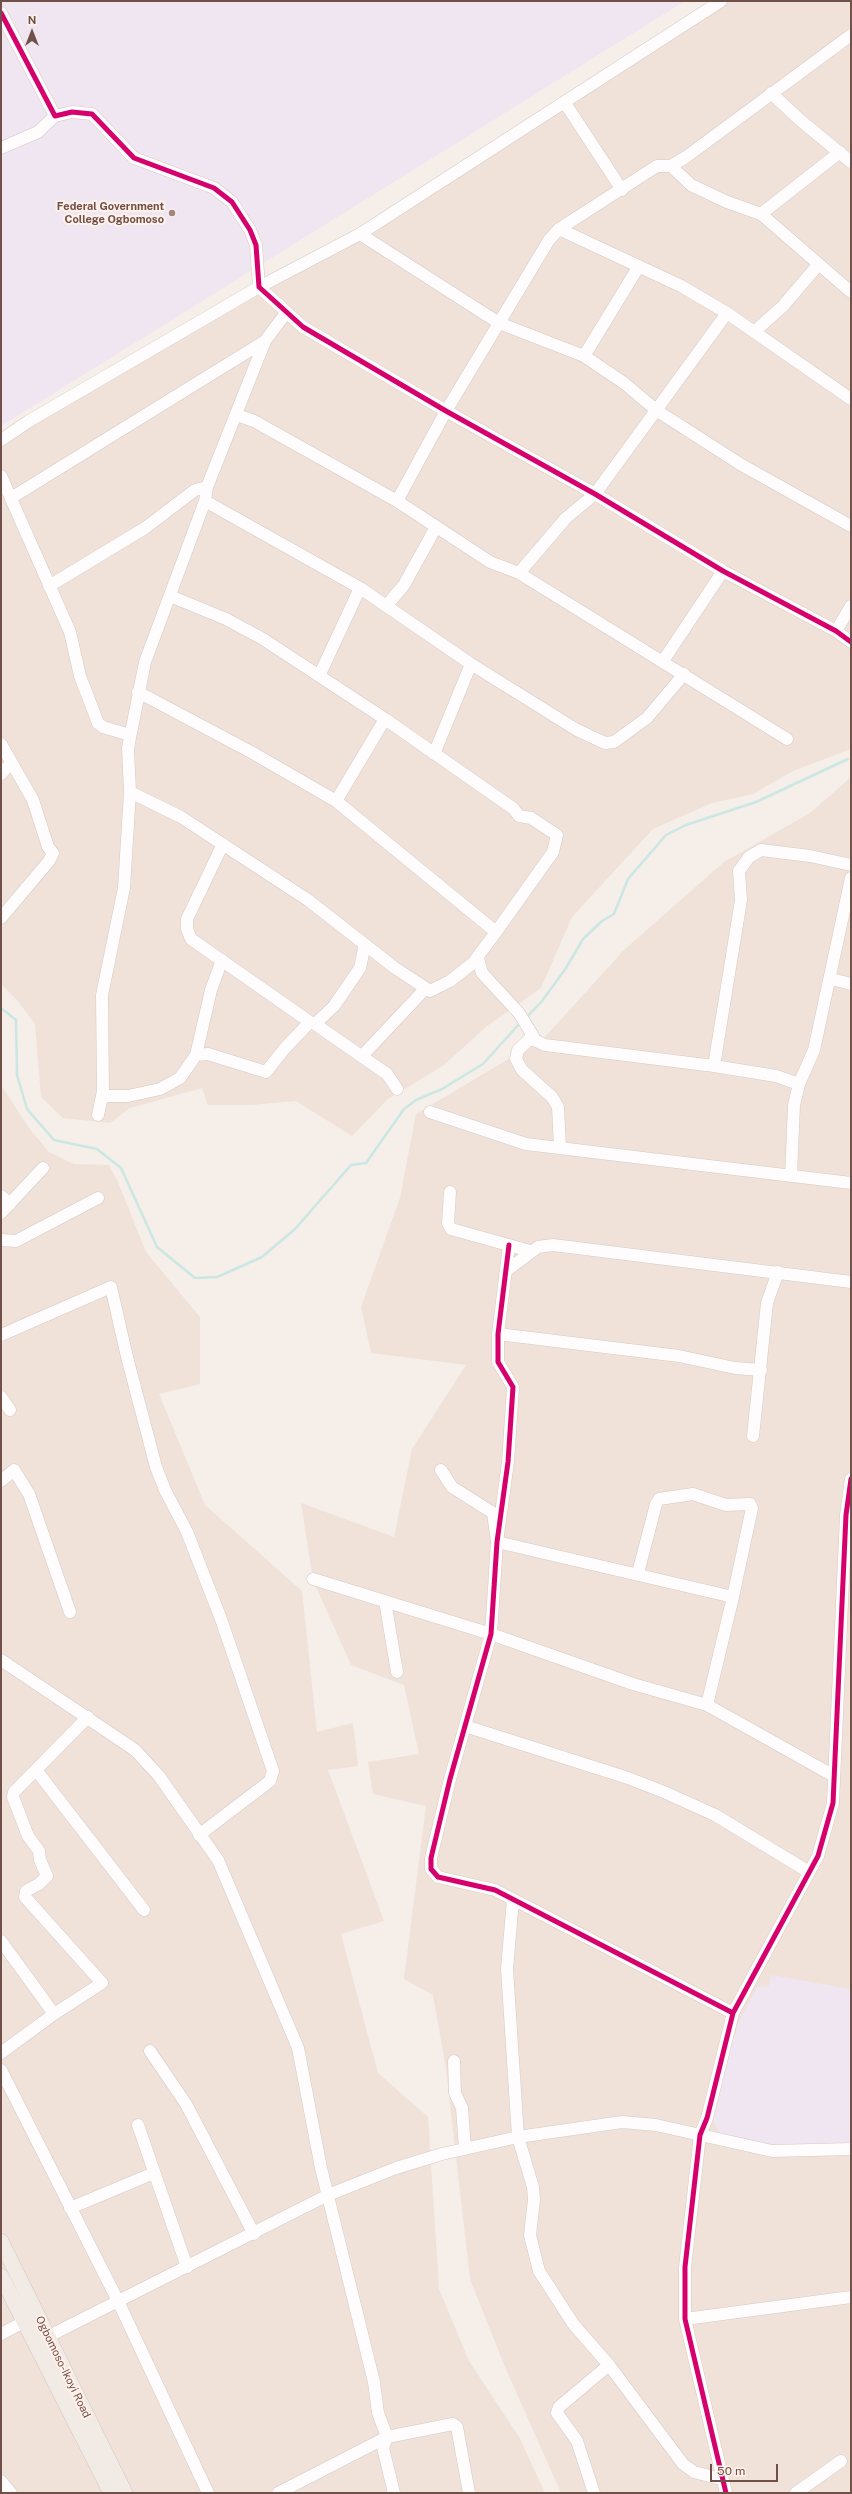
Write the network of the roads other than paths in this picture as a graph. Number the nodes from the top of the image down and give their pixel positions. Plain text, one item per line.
1 (721, 1) edge
2 (2, 17) edge
3 (850, 38) edge
4 (772, 93) junction
5 (565, 103) junction
6 (55, 116) junction
7 (1, 148) edge
8 (840, 152) junction
9 (851, 162) edge
10 (671, 166) junction
11 (622, 190) junction
12 (761, 214) junction
13 (559, 229) junction
14 (360, 234) junction
15 (818, 265) junction
16 (639, 266) junction
17 (259, 287) junction
18 (850, 289) edge
19 (286, 314) junction
20 (727, 314) junction
21 (499, 323) junction
22 (754, 332) junction
23 (265, 341) junction
24 (584, 356) junction
25 (851, 399) edge
26 (656, 410) junction
27 (446, 411) junction
28 (237, 416) junction
29 (1, 440) edge
30 (1, 476) edge
31 (207, 487) junction
32 (595, 494) junction
33 (11, 498) junction
34 (205, 501) junction
35 (397, 502) junction
36 (851, 525) edge
37 (436, 527) junction
38 (723, 570) junction
39 (519, 573) junction
40 (49, 586) junction
41 (360, 588) junction
42 (170, 596) junction
43 (387, 605) junction
44 (851, 606) edge
45 (836, 631) junction
46 (851, 642) edge
47 (663, 660) junction
48 (471, 664) junction
49 (320, 674) junction
50 (684, 674) junction
51 (138, 692) junction
52 (385, 719) junction
53 (130, 735) junction
54 (787, 740) dead end
55 (1, 744) edge
56 (434, 754) junction
57 (11, 763) junction
58 (1, 774) edge
59 (130, 792) junction
60 (336, 801) junction
61 (223, 844) junction
62 (851, 865) edge
63 (851, 878) edge
64 (1, 918) edge
65 (496, 932) junction
66 (365, 944) junction
67 (478, 959) junction
68 (222, 960) junction
69 (831, 979) junction
70 (851, 984) edge
71 (426, 989) junction
72 (312, 1023) junction
73 (530, 1038) junction
74 (196, 1055) junction
75 (362, 1056) junction
76 (714, 1066) junction
77 (799, 1084) junction
78 (397, 1089) dead end
79 (102, 1096) junction
80 (430, 1112) dead end
81 (98, 1115) dead end
82 (560, 1148) junction
83 (43, 1168) dead end
84 (792, 1176) junction
85 (851, 1183) edge
86 (450, 1192) dead end
87 (1, 1196) edge
88 (98, 1198) dead end
89 (10, 1204) junction
90 (1, 1213) edge
91 (1, 1240) edge
92 (509, 1245) junction
93 (530, 1251) junction
94 (506, 1271) junction
95 (778, 1272) junction
96 (851, 1282) edge
97 (1, 1334) edge
98 (498, 1334) junction
99 (762, 1370) junction
100 (1, 1397) edge
101 (10, 1410) dead end
102 (753, 1436) dead end
103 (441, 1470) dead end
104 (851, 1478) edge
105 (1, 1481) edge
106 (497, 1542) junction
107 (638, 1573) junction
108 (313, 1579) dead end
109 (733, 1597) junction
110 (385, 1601) junction
111 (846, 1607) edge
112 (70, 1612) dead end
113 (491, 1634) junction
114 (1, 1660) edge
115 (396, 1672) dead end
116 (707, 1705) junction
117 (88, 1718) junction
118 (465, 1726) junction
119 (36, 1770) junction
120 (834, 1776) junction
121 (199, 1835) junction
122 (809, 1872) junction
123 (513, 1900) junction
124 (144, 1910) dead end
125 (1, 1941) edge
126 (733, 2013) junction
127 (54, 2014) junction
128 (150, 2051) dead end
129 (1, 2052) edge
130 (454, 2061) dead end
131 (1, 2070) edge
132 (138, 2125) dead end
133 (700, 2135) junction
134 (518, 2137) junction
135 (851, 2149) edge
136 (465, 2150) junction
137 (154, 2173) junction
138 (328, 2195) junction
139 (70, 2208) junction
140 (254, 2234) junction
141 (1, 2241) edge
142 (187, 2267) junction
143 (1, 2276) edge
144 (851, 2297) edge
145 (118, 2301) junction
146 (685, 2319) junction
147 (24, 2322) junction
148 (1, 2334) edge
149 (49, 2336) junction
150 (609, 2365) junction
151 (387, 2437) junction
152 (99, 2455) junction
153 (841, 2461) dead end
154 (721, 2479) junction
155 (1, 2482) edge
156 (11, 2493) edge
157 (111, 2493) edge
158 (125, 2493) edge
159 (208, 2493) edge
160 (278, 2493) edge
161 (394, 2493) edge
162 (469, 2493) edge
163 (594, 2493) edge
164 (726, 2493) edge
165 (796, 2493) edge

1 - 5 street
2 - 6 street
3 - 4 street
4 - 8 street
4 - 10 street
5 - 11 street
5 - 14 street
6 - 7 street
6 - 17 street
8 - 9 street
8 - 12 street
10 - 11 street
10 - 12 street
11 - 13 street
12 - 15 street
13 - 16 street
13 - 21 street
14 - 17 street
14 - 21 street
15 - 18 street
15 - 22 street
16 - 20 street
16 - 24 street
17 - 19 street
17 - 29 street
19 - 23 street
19 - 27 street
20 - 22 street
20 - 26 street
21 - 24 street
21 - 27 street
22 - 25 street
23 - 28 street
23 - 33 street
24 - 26 street
26 - 32 street
26 - 36 street
27 - 32 street
27 - 35 street
28 - 31 street
28 - 35 street
30 - 33 street
31 - 34 street
31 - 40 street
32 - 38 street
32 - 39 street
33 - 40 street
34 - 41 street
34 - 42 street
35 - 37 street
37 - 39 street
37 - 43 street
38 - 45 street
38 - 47 street
39 - 47 street
40 - 53 street
41 - 43 street
41 - 49 street
42 - 49 street
42 - 51 street
43 - 48 street
44 - 45 street
45 - 46 street
47 - 50 street
48 - 50 street
48 - 56 street
49 - 52 street
50 - 54 street
51 - 53 street
51 - 60 street
52 - 56 street
52 - 60 street
53 - 59 street
55 - 57 street
56 - 65 street
57 - 58 street
57 - 64 street
59 - 61 street
59 - 79 street
60 - 65 street
61 - 66 street
61 - 68 street
62 - 76 street
63 - 69 street
65 - 67 street
66 - 71 street
66 - 72 street
67 - 71 street
67 - 73 street
68 - 72 street
68 - 74 street
69 - 70 street
69 - 77 street
71 - 75 street
72 - 74 street
72 - 75 street
73 - 76 street
73 - 82 street
74 - 79 street
75 - 78 street
76 - 77 street
77 - 84 street
79 - 81 street
80 - 82 street
82 - 84 street
83 - 89 street
84 - 85 street
86 - 92 street
87 - 89 street
88 - 91 street
89 - 90 street
92 - 93 street
92 - 94 street
93 - 94 street
93 - 95 street
94 - 98 street
95 - 96 street
95 - 99 street
97 - 121 street
98 - 99 street
98 - 106 street
99 - 102 street
100 - 101 street
103 - 106 street
104 - 111 street
105 - 112 street
106 - 107 street
106 - 113 street
107 - 109 street
107 - 109 street
108 - 110 street
109 - 116 street
110 - 113 street
110 - 115 street
111 - 120 street
113 - 116 street
113 - 118 street
114 - 117 street
116 - 120 street
117 - 119 street
117 - 121 street
118 - 122 street
118 - 123 street
119 - 124 street
119 - 127 street
120 - 122 street
121 - 138 street
122 - 126 street
123 - 126 street
123 - 134 street
125 - 127 street
126 - 133 street
127 - 129 street
128 - 140 street
130 - 136 street
131 - 139 street
132 - 137 street
133 - 134 street
133 - 135 street
133 - 146 street
134 - 136 street
134 - 150 street
136 - 138 street
137 - 139 street
137 - 142 street
138 - 140 street
138 - 151 street
139 - 145 street
140 - 142 street
141 - 149 main road, Ogbomoso-Ikoyi Road
142 - 145 street
143 - 147 main road, Ogbomoso-Ikoyi Road
144 - 146 street
145 - 149 street
145 - 159 street
146 - 154 street
147 - 148 street
147 - 152 main road, Ogbomoso-Ikoyi Road
149 - 152 main road, Ogbomoso-Ikoyi Road
150 - 154 street
150 - 163 street
151 - 160 street
151 - 161 street
151 - 162 street
152 - 157 main road, Ogbomoso-Ikoyi Road
152 - 158 main road, Ogbomoso-Ikoyi Road
153 - 165 street
154 - 164 street
155 - 156 street

